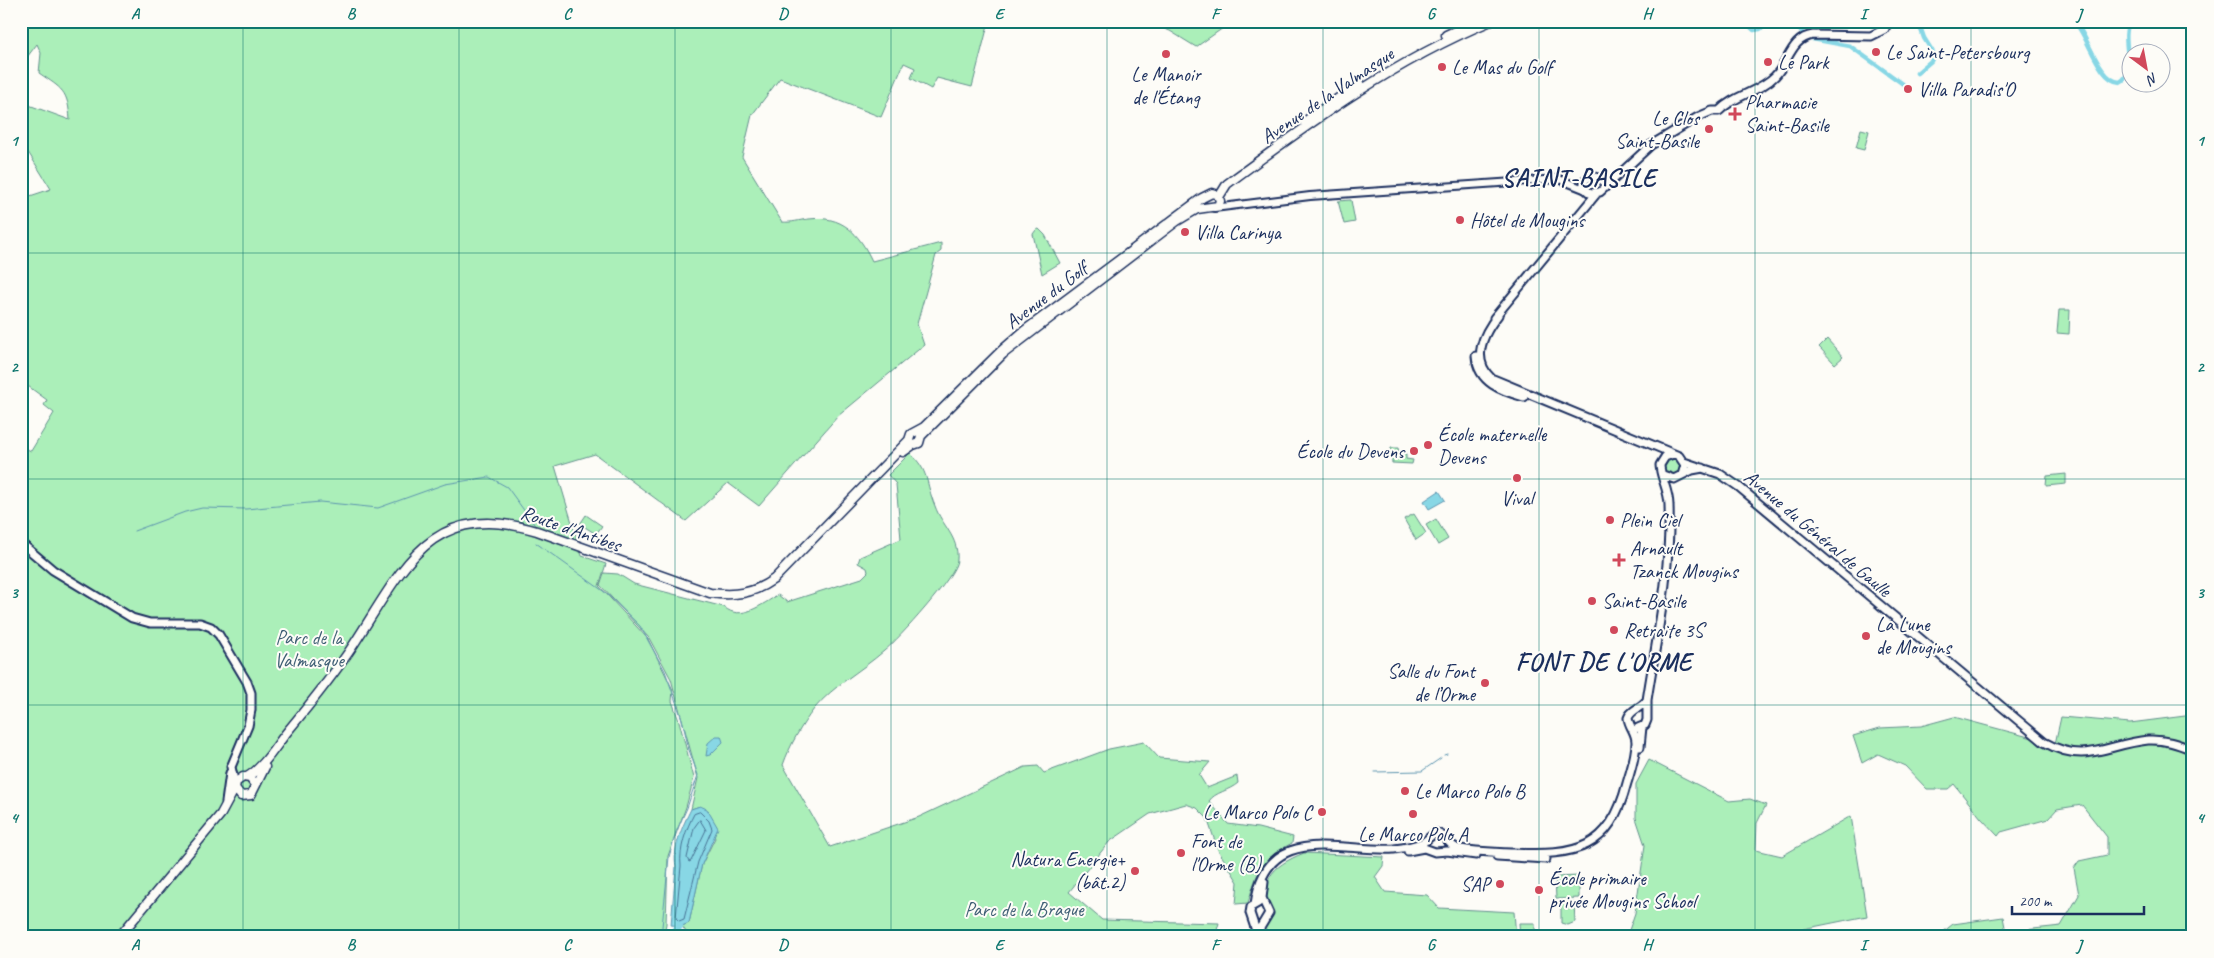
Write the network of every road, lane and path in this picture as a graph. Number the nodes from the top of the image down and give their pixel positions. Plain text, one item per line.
1 (1476, 21) edge
2 (1491, 21) edge
3 (1887, 21) edge
4 (1324, 111) junction
5 (1620, 170) junction
6 (1600, 177) junction
7 (1585, 180) junction
8 (1573, 183) junction
9 (1605, 185) junction
10 (1586, 190) junction
11 (1597, 193) junction
12 (1214, 196) junction
13 (1231, 205) junction
14 (1588, 206) junction
15 (1211, 208) junction
16 (1152, 240) junction
17 (1142, 243) junction
18 (919, 434) junction
19 (1651, 444) junction
20 (1673, 454) junction
21 (1663, 459) junction
22 (1684, 462) junction
23 (1703, 468) junction
24 (1664, 475) junction
25 (1682, 476) junction
26 (1674, 479) junction
27 (1668, 493) junction
28 (825, 531) junction
29 (21, 543) edge
30 (1648, 700) junction
31 (1636, 709) junction
32 (1646, 714) junction
33 (1642, 727) junction
34 (1634, 728) junction
35 (2193, 750) edge
36 (232, 764) junction
37 (245, 777) junction
38 (255, 785) junction
39 (235, 787) junction
40 (244, 797) junction
41 (208, 830) junction
42 (1429, 839) junction
43 (1446, 842) junction
44 (1430, 849) junction
45 (1442, 851) junction
46 (1255, 904) junction
47 (1265, 904) junction
48 (1254, 919) junction
49 (1263, 920) junction
50 (1257, 935) edge
51 (119, 937) edge
52 (126, 937) edge

1 - 4 main road, Avenue de la Valmasque
2 - 4 main road, Avenue de la Valmasque
3 - 5 main road
4 - 12 main road, Avenue de la Valmasque
5 - 6 main road
5 - 9 main road
6 - 7 main road
6 - 9 main road
7 - 8 street, Avenue du Golf
7 - 10 main road
8 - 10 street, Avenue du Golf
8 - 13 street, Avenue du Golf
9 - 11 main road
10 - 11 main road
10 - 14 main road
11 - 14 main road
12 - 13 street
12 - 15 main road
12 - 15 main road
12 - 17 main road, Avenue du Golf
13 - 15 street, Avenue du Golf
14 - 19 main road
15 - 16 main road, Avenue du Golf
16 - 17 main road
16 - 18 main road, Avenue du Golf
17 - 18 main road, Avenue du Golf
18 - 28 main road, Route d'Antibes
19 - 20 main road
19 - 21 main road
20 - 21 main road
20 - 22 main road
21 - 24 main road
22 - 23 main road, Avenue du Général de Gaulle
22 - 25 main road
23 - 25 main road
23 - 35 main road, Avenue du Général de Gaulle
24 - 26 main road
24 - 27 main road
25 - 26 main road
26 - 27 main road
27 - 30 main road
28 - 37 main road, Route d'Antibes
28 - 38 main road, Route d'Antibes
29 - 36 main road
30 - 31 main road
30 - 32 main road
31 - 32 main road
31 - 34 main road
32 - 33 main road
33 - 34 main road
33 - 45 main road
34 - 43 main road
36 - 37 main road
36 - 39 main road
36 - 41 main road
37 - 38 main road
37 - 39 main road
38 - 40 main road
39 - 40 main road
39 - 41 main road
40 - 52 main road
41 - 51 main road
42 - 43 main road
42 - 44 main road
42 - 46 main road
43 - 45 main road
44 - 45 main road
44 - 47 main road
46 - 47 main road
46 - 48 main road
47 - 49 main road
48 - 49 main road
48 - 50 main road
49 - 50 main road

